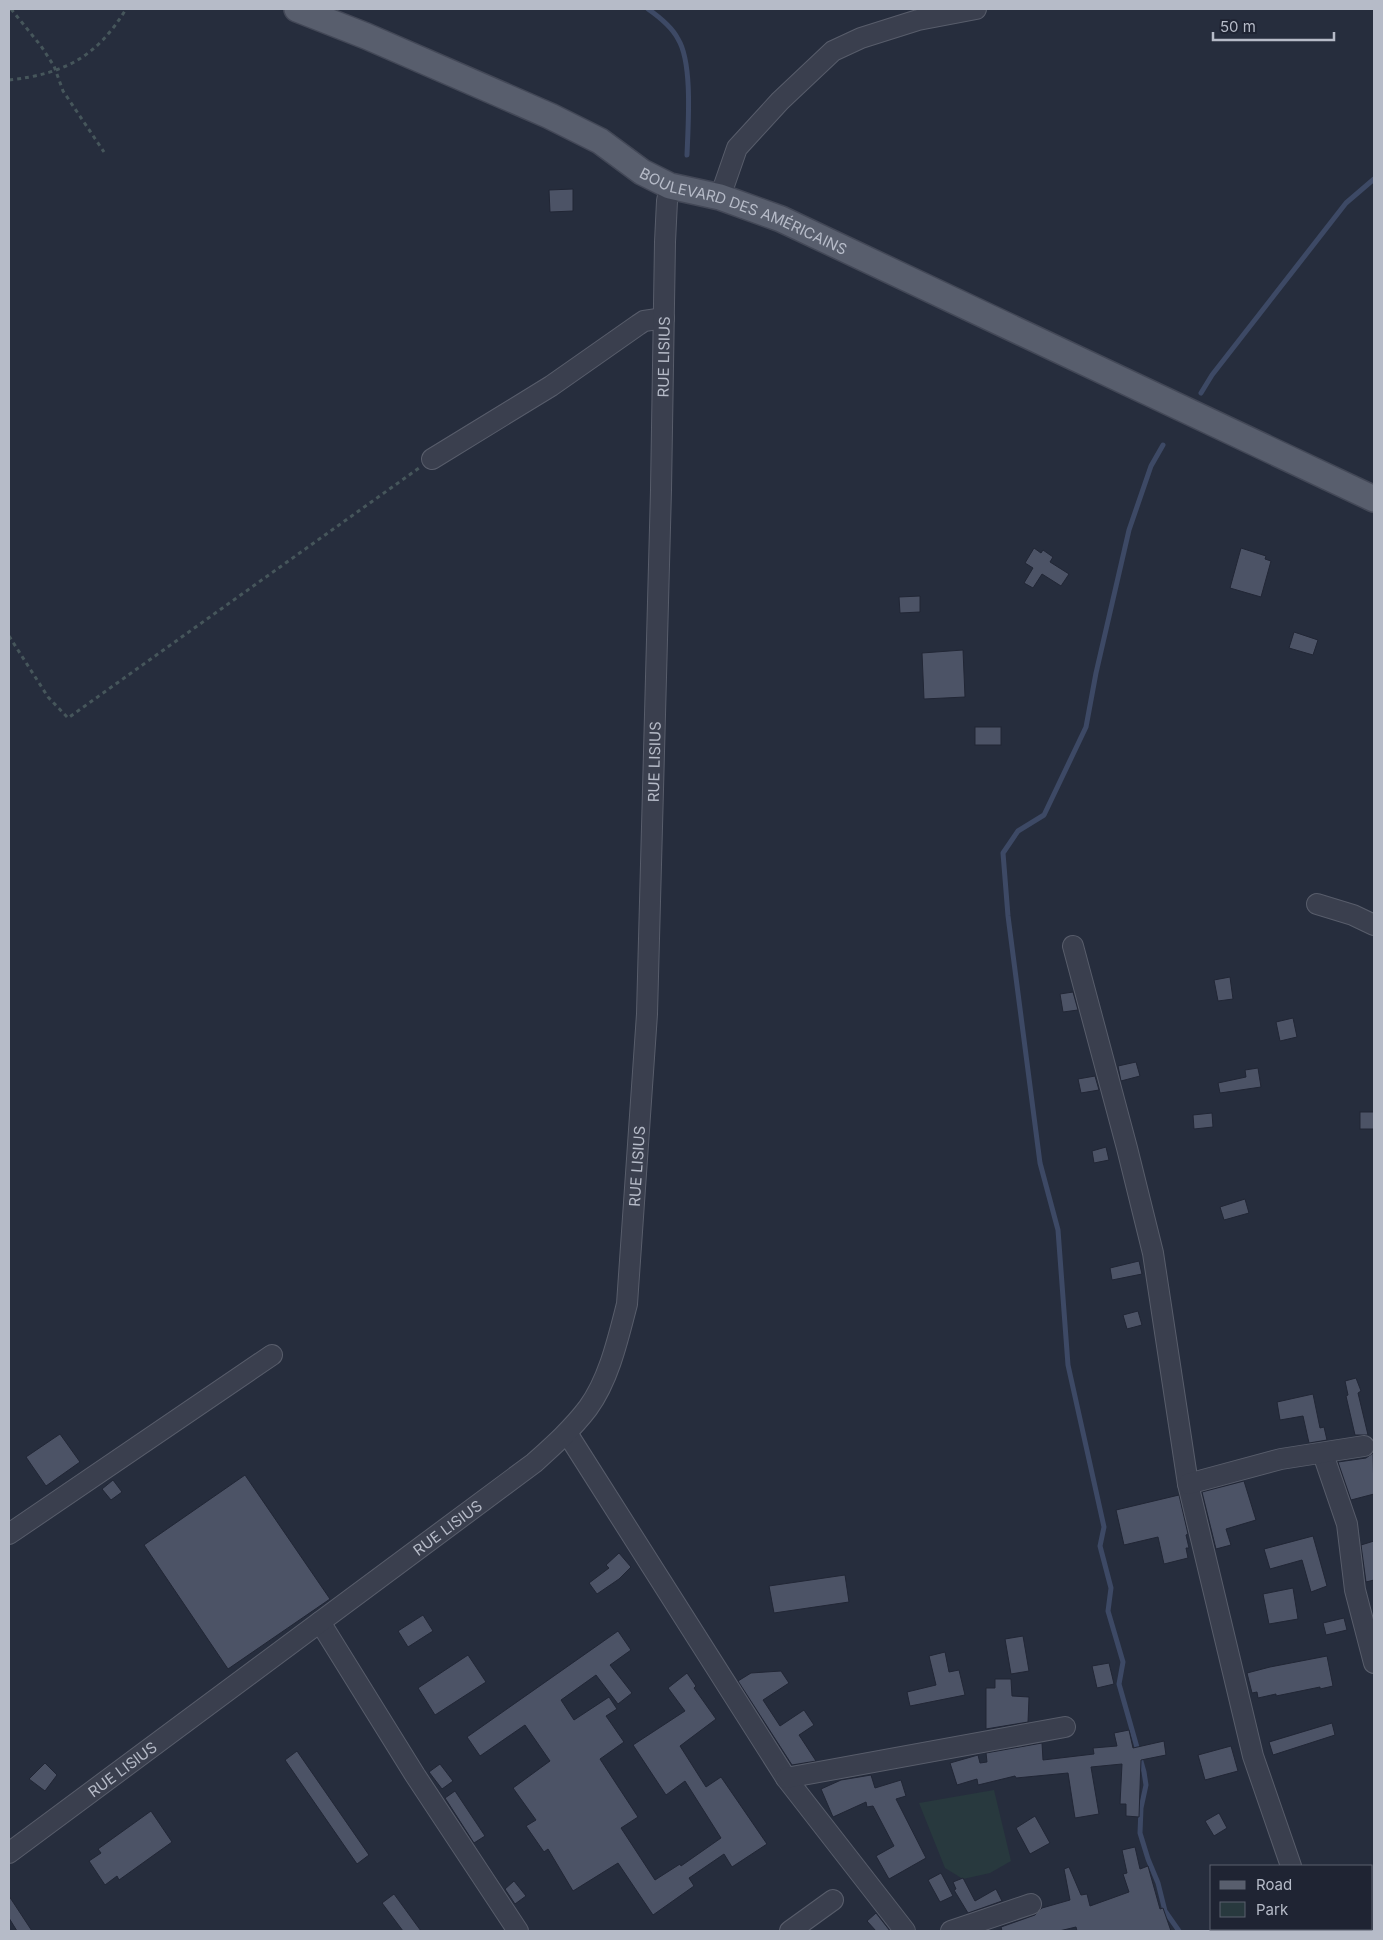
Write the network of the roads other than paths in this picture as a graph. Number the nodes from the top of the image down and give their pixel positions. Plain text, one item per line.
1 (298, 9) edge
2 (976, 9) edge
3 (670, 186) junction
4 (720, 197) junction
5 (664, 318) junction
6 (432, 460) road end
7 (1374, 499) edge
8 (1316, 904) dead end
9 (1374, 924) edge
10 (1073, 946) dead end
11 (272, 1355) dead end
12 (567, 1433) junction
13 (1364, 1446) dead end
14 (1323, 1454) junction
15 (1188, 1484) junction
16 (9, 1534) edge
17 (320, 1622) junction
18 (1374, 1663) edge
19 (1065, 1727) dead end
20 (786, 1778) junction
21 (11, 1845) edge
22 (1291, 1865) edge
23 (833, 1900) dead end
24 (1031, 1904) dead end
25 (518, 1931) edge
26 (790, 1931) edge
27 (905, 1931) edge
28 (951, 1931) edge

1 - 3 main road, BOULEVARD DES AMÉRICAINS
2 - 4 street
3 - 4 main road, BOULEVARD DES AMÉRICAINS
3 - 5 street, RUE LISIUS
4 - 7 main road, BOULEVARD DES AMÉRICAINS
5 - 6 street
5 - 12 street, RUE LISIUS
8 - 9 street
10 - 15 street
11 - 16 street
12 - 17 street, RUE LISIUS
12 - 20 street
13 - 14 street
14 - 15 street
14 - 18 street
15 - 22 street
17 - 21 street, RUE LISIUS
17 - 25 street
19 - 20 street
20 - 27 street
23 - 26 street
24 - 28 street

